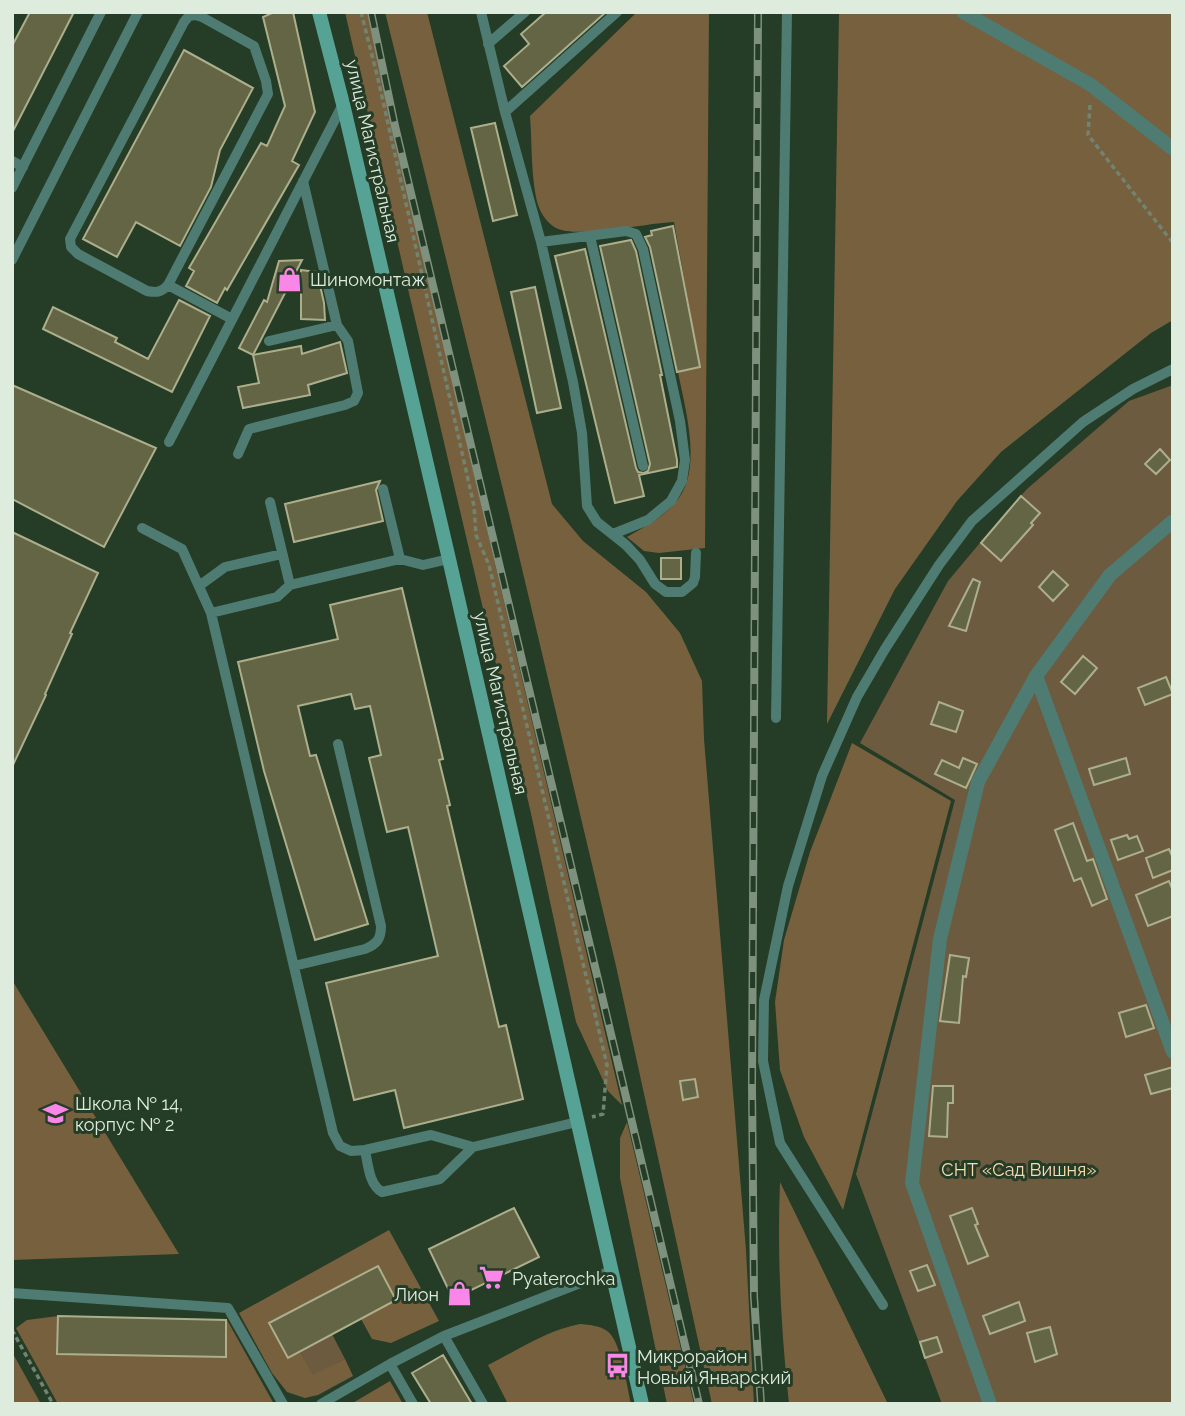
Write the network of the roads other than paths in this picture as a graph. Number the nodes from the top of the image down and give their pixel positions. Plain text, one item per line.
1 (102, 12) edge
2 (138, 12) edge
3 (319, 12) edge
4 (481, 12) edge
5 (525, 12) edge
6 (617, 12) edge
7 (788, 12) edge
8 (962, 12) edge
9 (213, 17) edge
10 (488, 44) junction
11 (343, 104) junction
12 (505, 111) junction
13 (1173, 149) edge
14 (12, 161) edge
15 (23, 167) junction
16 (303, 181) junction
17 (12, 188) edge
18 (590, 236) junction
19 (541, 242) junction
20 (12, 260) edge
21 (168, 285) junction
22 (232, 319) junction
23 (337, 325) junction
24 (269, 341) dead end
25 (1173, 369) edge
26 (169, 442) dead end
27 (238, 454) dead end
28 (643, 466) dead end
29 (383, 489) dead end
30 (270, 502) dead end
31 (1173, 521) edge
32 (142, 528) dead end
33 (613, 534) junction
34 (696, 553) dead end
35 (282, 554) junction
36 (400, 559) junction
37 (449, 559) junction
38 (290, 585) junction
39 (199, 586) junction
40 (211, 613) junction
41 (1036, 676) junction
42 (776, 718) dead end
43 (338, 744) dead end
44 (293, 966) junction
45 (1173, 1052) edge
46 (577, 1122) junction
47 (473, 1147) junction
48 (365, 1150) junction
49 (611, 1271) junction
50 (12, 1293) edge
51 (883, 1305) dead end
52 (444, 1336) junction
53 (390, 1364) junction
54 (283, 1404) edge
55 (321, 1404) edge
56 (413, 1404) edge
57 (483, 1404) edge
58 (642, 1404) edge
59 (990, 1404) edge

1 - 15 lane
2 - 20 lane
3 - 11 main road, улица Магистральная
4 - 10 lane
5 - 10 lane
6 - 12 lane
7 - 42 lane
8 - 13 street
9 - 21 lane
9 - 21 lane
10 - 12 lane
11 - 16 lane
11 - 37 main road, улица Магистральная
12 - 19 lane
14 - 15 lane
15 - 17 lane
16 - 22 lane
16 - 23 lane
18 - 19 lane
18 - 28 lane
18 - 33 lane
19 - 33 lane
21 - 22 lane
22 - 26 lane
23 - 24 lane
23 - 27 lane
25 - 51 lane
29 - 36 lane
30 - 35 lane
31 - 41 street
32 - 39 lane
33 - 34 lane
35 - 38 lane
35 - 39 lane
36 - 37 lane
36 - 38 lane
37 - 46 main road, улица Магистральная
38 - 40 lane
39 - 40 lane
40 - 44 lane
41 - 45 street
41 - 59 street
43 - 44 lane
44 - 48 lane
46 - 47 lane
46 - 49 main road, улица Магистральная
47 - 48 lane
47 - 48 lane
49 - 52 lane
49 - 58 main road, улица Магистральная
50 - 54 lane
52 - 53 lane
52 - 57 lane
53 - 55 lane
53 - 56 lane

